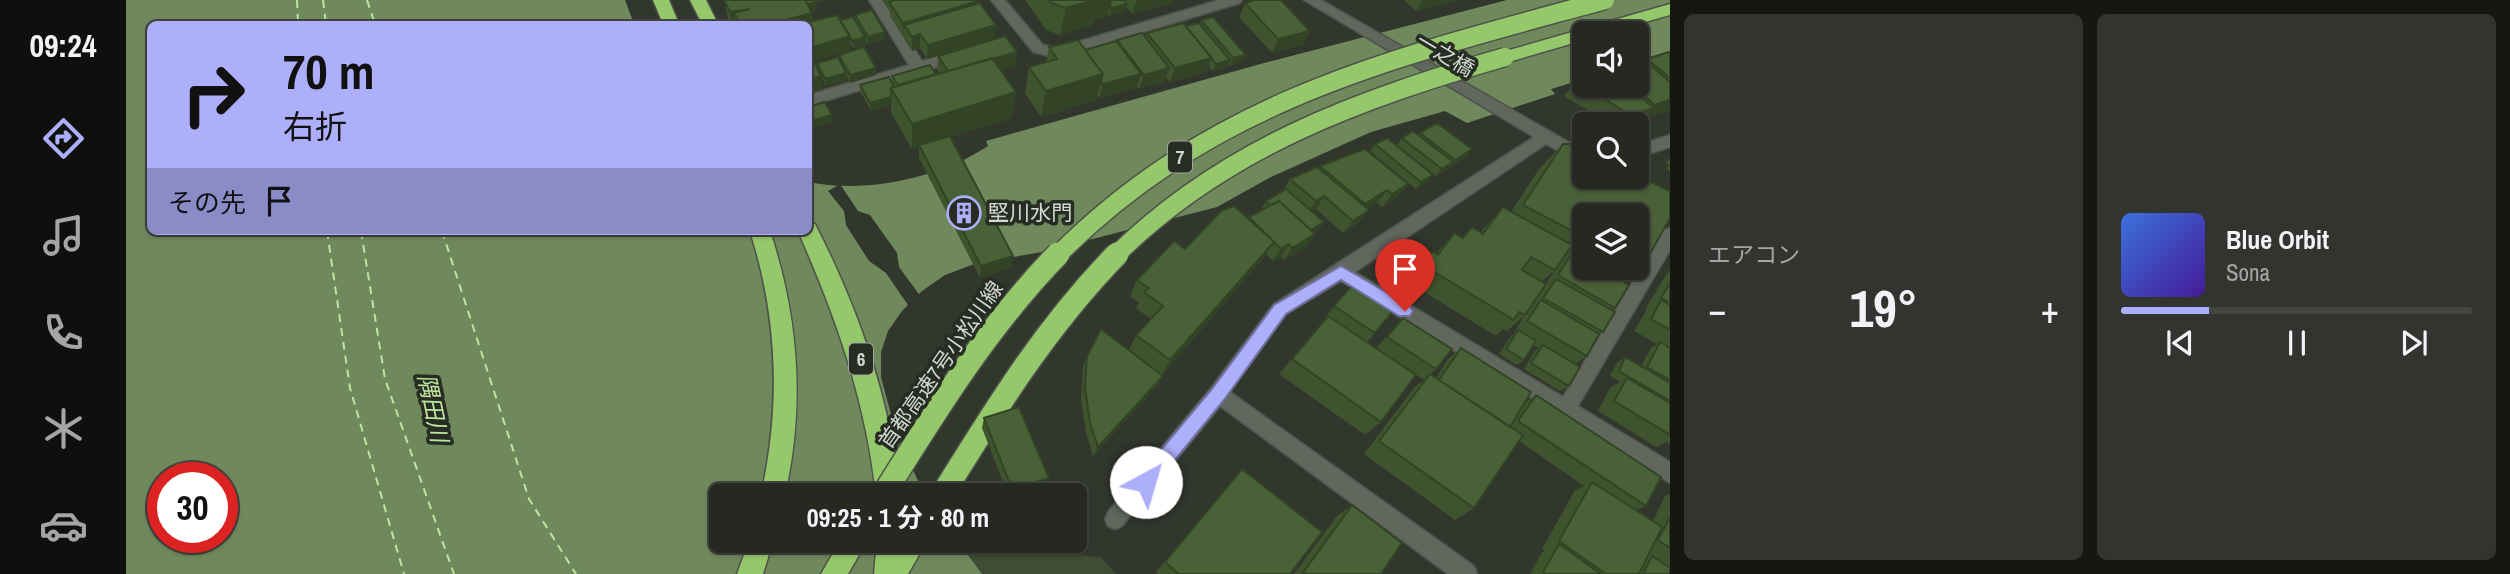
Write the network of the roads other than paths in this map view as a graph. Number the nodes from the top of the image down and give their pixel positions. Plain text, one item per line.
1 (661, 0) edge
2 (698, 0) edge
3 (876, 0) edge
4 (998, 0) edge
5 (1235, 0) edge
6 (1311, 0) edge
7 (1605, 0) edge
8 (1670, 9) edge
9 (670, 21) edge
10 (708, 21) edge
11 (1629, 21) edge
12 (1572, 38) edge
13 (977, 49) edge
14 (918, 67) junction
15 (812, 100) edge
16 (1544, 138) junction
17 (1670, 141) edge
18 (1649, 148) edge
19 (1572, 153) edge
20 (761, 235) edge
21 (810, 235) edge
22 (1670, 235) edge
23 (1341, 272) junction
24 (1218, 394) junction
25 (1566, 409) junction
26 (1670, 473) edge
27 (775, 483) edge
28 (884, 483) edge
29 (893, 483) edge
30 (950, 483) edge
31 (1115, 519) dead end
32 (757, 553) edge
33 (847, 553) edge
34 (888, 553) edge
35 (907, 553) edge
36 (750, 574) edge
37 (834, 574) edge
38 (887, 574) edge
39 (894, 574) edge
40 (1466, 574) edge

1 - 9 highway
2 - 10 highway
3 - 14 street
4 - 5 street
6 - 16 street, 一之橋
7 - 29 highway, 首都高速7号小松川線 / 7, bridge
8 - 11 highway, 7
12 - 30 highway, 7, bridge
13 - 14 street
14 - 15 street
16 - 19 street, 一之橋
16 - 23 street
17 - 18 street
20 - 27 highway
21 - 28 highway, 6
22 - 25 street
23 - 24 street
23 - 25 street
24 - 31 street
24 - 40 street
25 - 26 street
32 - 36 highway
33 - 37 highway
34 - 38 highway
35 - 39 highway

